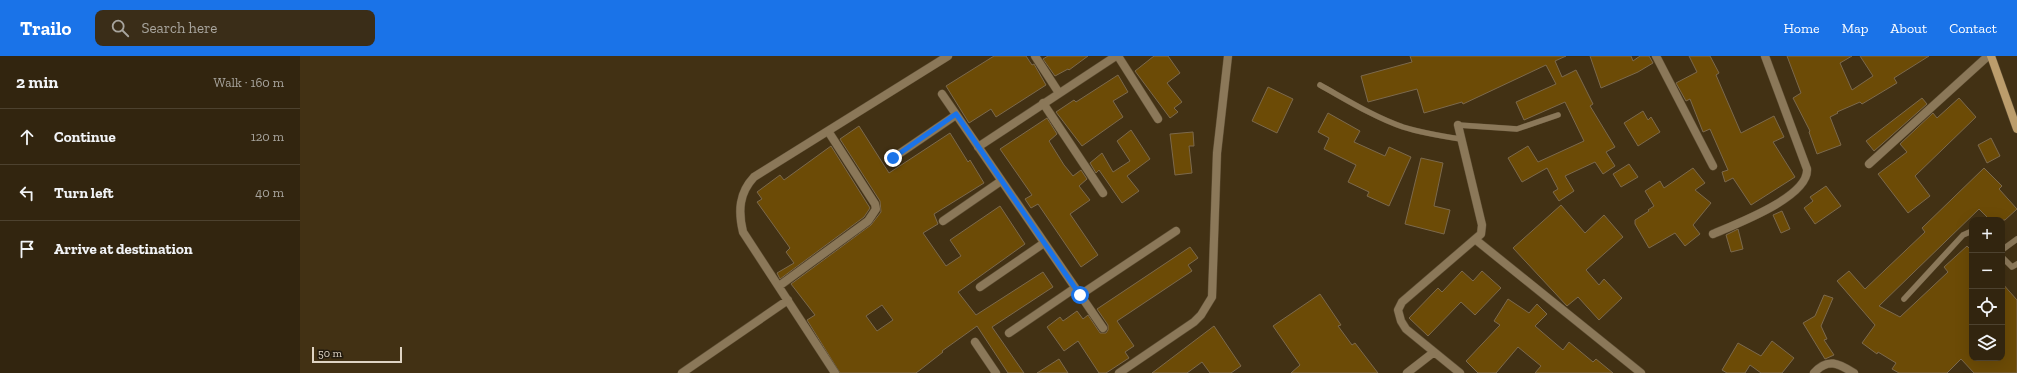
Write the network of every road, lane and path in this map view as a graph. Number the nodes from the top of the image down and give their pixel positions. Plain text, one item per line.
1 (948, 56) edge
2 (1035, 56) edge
3 (1117, 56) edge
4 (1228, 56) edge
5 (1656, 56) edge
6 (1765, 56) edge
7 (1988, 56) edge
8 (1991, 56) edge
9 (1320, 85) dead end
10 (1059, 93) junction
11 (942, 94) dead end
12 (1044, 103) junction
13 (956, 114) junction
14 (1558, 115) dead end
15 (1158, 119) dead end
16 (1458, 125) joint
17 (2017, 129) edge
18 (828, 131) junction
19 (1461, 139) junction
20 (978, 147) junction
21 (893, 158) dead end
22 (1869, 164) dead end
23 (1713, 166) dead end
24 (1001, 181) junction
25 (1103, 193) dead end
26 (943, 221) dead end
27 (1176, 231) dead end
28 (1969, 232) edge
29 (1713, 234) dead end
30 (2017, 239) edge
31 (1476, 240) junction
32 (1044, 243) junction
33 (2005, 248) edge
34 (2005, 259) edge
35 (2014, 265) edge
36 (779, 286) junction
37 (980, 287) dead end
38 (1077, 292) junction
39 (788, 300) junction
40 (1904, 300) dead end
41 (1102, 328) dead end
42 (1009, 333) dead end
43 (975, 342) dead end
44 (1434, 352) junction
45 (682, 373) edge
46 (835, 373) edge
47 (996, 373) edge
48 (1119, 373) edge
49 (1407, 373) edge
50 (1460, 373) edge
51 (1641, 373) edge
52 (1814, 373) edge
53 (1854, 373) edge

1 - 18 street
2 - 10 street
3 - 10 street
3 - 15 street
4 - 48 street
5 - 23 street
6 - 29 street
7 - 22 street
8 - 17 main road
9 - 19 lane
10 - 12 street
11 - 13 street
12 - 20 street
12 - 25 street
13 - 20 street
13 - 21 street
14 - 16 lane
16 - 19 street
18 - 36 street
18 - 36 street
19 - 31 street
20 - 24 street
24 - 26 street
24 - 32 street
27 - 38 street
28 - 40 lane
30 - 33 lane
31 - 44 street
31 - 51 street
32 - 37 street
32 - 38 street
34 - 35 lane
36 - 39 street
38 - 41 street
38 - 42 street
39 - 45 street
39 - 46 street
43 - 47 street
44 - 49 street
44 - 50 street
52 - 53 street

